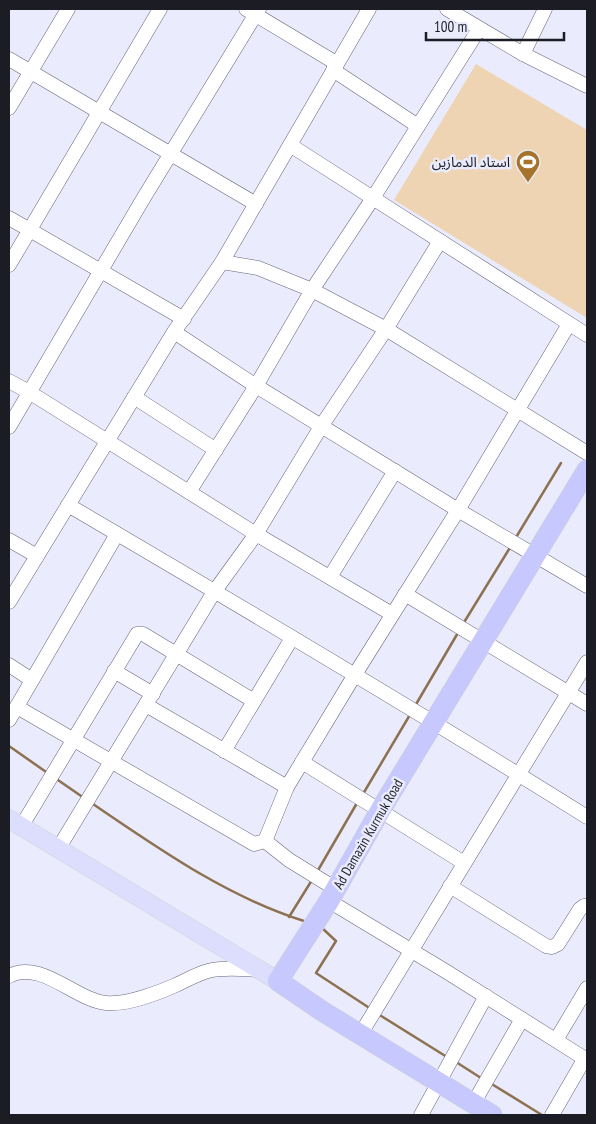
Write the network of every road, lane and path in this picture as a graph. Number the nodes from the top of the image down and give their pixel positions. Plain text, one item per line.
1 (68, 9) edge
2 (160, 9) edge
3 (369, 9) edge
4 (447, 9) edge
5 (545, 9) edge
6 (253, 11) edge
7 (479, 29) junction
8 (523, 54) junction
9 (9, 58) edge
10 (335, 67) junction
11 (30, 72) junction
12 (587, 86) edge
13 (9, 108) edge
14 (98, 112) junction
15 (418, 126) junction
16 (290, 145) junction
17 (171, 154) junction
18 (373, 198) junction
19 (256, 204) junction
20 (9, 218) edge
21 (29, 230) junction
22 (440, 241) junction
23 (222, 262) junction
24 (9, 265) edge
25 (101, 272) junction
26 (312, 290) junction
27 (184, 319) junction
28 (569, 324) junction
29 (386, 329) junction
30 (174, 332) junction
31 (587, 335) edge
32 (9, 381) edge
33 (256, 386) junction
34 (30, 392) junction
35 (134, 397) junction
36 (517, 411) junction
37 (322, 425) junction
38 (9, 427) edge
39 (107, 441) junction
40 (216, 450) junction
41 (587, 454) edge
42 (395, 471) junction
43 (587, 471) edge
44 (189, 492) junction
45 (68, 505) junction
46 (458, 510) junction
47 (116, 534) junction
48 (256, 534) junction
49 (9, 540) edge
50 (535, 554) junction
51 (38, 556) junction
52 (330, 577) junction
53 (587, 586) edge
54 (214, 592) junction
55 (405, 594) junction
56 (9, 602) edge
57 (392, 614) junction
58 (292, 638) junction
59 (482, 642) junction
60 (176, 656) junction
61 (587, 662) edge
62 (9, 665) edge
63 (114, 671) junction
64 (354, 676) junction
65 (32, 680) junction
66 (568, 692) junction
67 (150, 700) junction
68 (254, 701) junction
69 (587, 704) edge
70 (17, 707) junction
71 (9, 720) edge
72 (434, 722) junction
73 (73, 739) junction
74 (224, 751) junction
75 (111, 761) junction
76 (302, 762) junction
77 (519, 774) junction
78 (287, 787) junction
79 (381, 809) junction
80 (587, 817) edge
81 (15, 823) edge
82 (265, 841) junction
83 (58, 849) junction
84 (464, 863) junction
85 (450, 886) junction
86 (333, 895) junction
87 (587, 906) edge
88 (411, 950) junction
89 (258, 970) junction
90 (9, 976) edge
91 (278, 982) junction
92 (587, 988) edge
93 (486, 996) junction
94 (522, 1019) junction
95 (360, 1035) junction
96 (556, 1040) junction
97 (586, 1059) edge
98 (438, 1084) junction
99 (473, 1104) junction
100 (421, 1115) edge
101 (492, 1115) edge
102 (552, 1115) edge

1 - 11 street
2 - 14 street
3 - 10 street
4 - 7 street
5 - 8 street
6 - 10 street
6 - 17 street
7 - 8 street
7 - 15 street
8 - 12 street
9 - 11 street
10 - 15 street
10 - 16 street
11 - 13 street
11 - 14 street
14 - 17 street
14 - 21 street
15 - 18 street
16 - 18 street
16 - 19 street
17 - 19 street
17 - 25 street
18 - 22 street
18 - 26 street
19 - 23 street
20 - 21 street
21 - 24 street
21 - 25 street
22 - 28 street
22 - 29 street
23 - 26 street
23 - 27 street
25 - 27 street
25 - 34 street
26 - 29 street
26 - 33 street
27 - 30 street
28 - 31 street
28 - 36 street
29 - 36 street
29 - 37 street
30 - 33 street
30 - 35 street
32 - 34 street
33 - 37 street
33 - 40 street
34 - 38 street
34 - 39 street
35 - 39 street
35 - 40 street
36 - 41 street
36 - 46 street
37 - 42 street
37 - 48 street
39 - 44 street
39 - 45 street
40 - 44 street
42 - 46 street
42 - 52 street
43 - 50 highway, Ad Damazin Kurmuk Road
44 - 48 street
45 - 47 street
45 - 51 street
46 - 50 street
46 - 55 street
47 - 54 street
47 - 65 street
48 - 52 street
48 - 54 street
49 - 51 street
50 - 53 street
50 - 59 highway, Ad Damazin Kurmuk Road
51 - 56 street
52 - 57 street
54 - 58 street
54 - 60 street
55 - 57 street
55 - 59 street
57 - 64 street
58 - 64 street
58 - 68 street
59 - 66 street
59 - 72 highway, Ad Damazin Kurmuk Road
60 - 63 street
60 - 67 street
60 - 68 street
61 - 66 street
62 - 65 street
63 - 67 street
63 - 73 street
64 - 72 street
64 - 76 street
65 - 70 street
66 - 69 street
66 - 77 street
67 - 74 street
67 - 75 street
68 - 74 street
70 - 71 street
70 - 73 street
72 - 77 street
72 - 79 highway, Ad Damazin Kurmuk Road
73 - 75 street
73 - 81 street
74 - 78 street
75 - 82 street
75 - 83 street
76 - 78 street
76 - 79 street
77 - 80 street
77 - 84 street
78 - 82 street
79 - 84 street
79 - 86 highway, Ad Damazin Kurmuk Road
81 - 83 main road
82 - 86 street
83 - 89 main road
84 - 85 street
85 - 87 street
85 - 88 street
86 - 88 street
86 - 91 highway, Ad Damazin Kurmuk Road
88 - 93 street
88 - 95 street
89 - 90 street
89 - 91 main road
91 - 95 highway
92 - 96 street
93 - 94 street
93 - 98 street
94 - 96 street
94 - 99 street
95 - 98 highway
96 - 97 street
97 - 102 street
98 - 99 highway
98 - 100 street
99 - 101 highway

